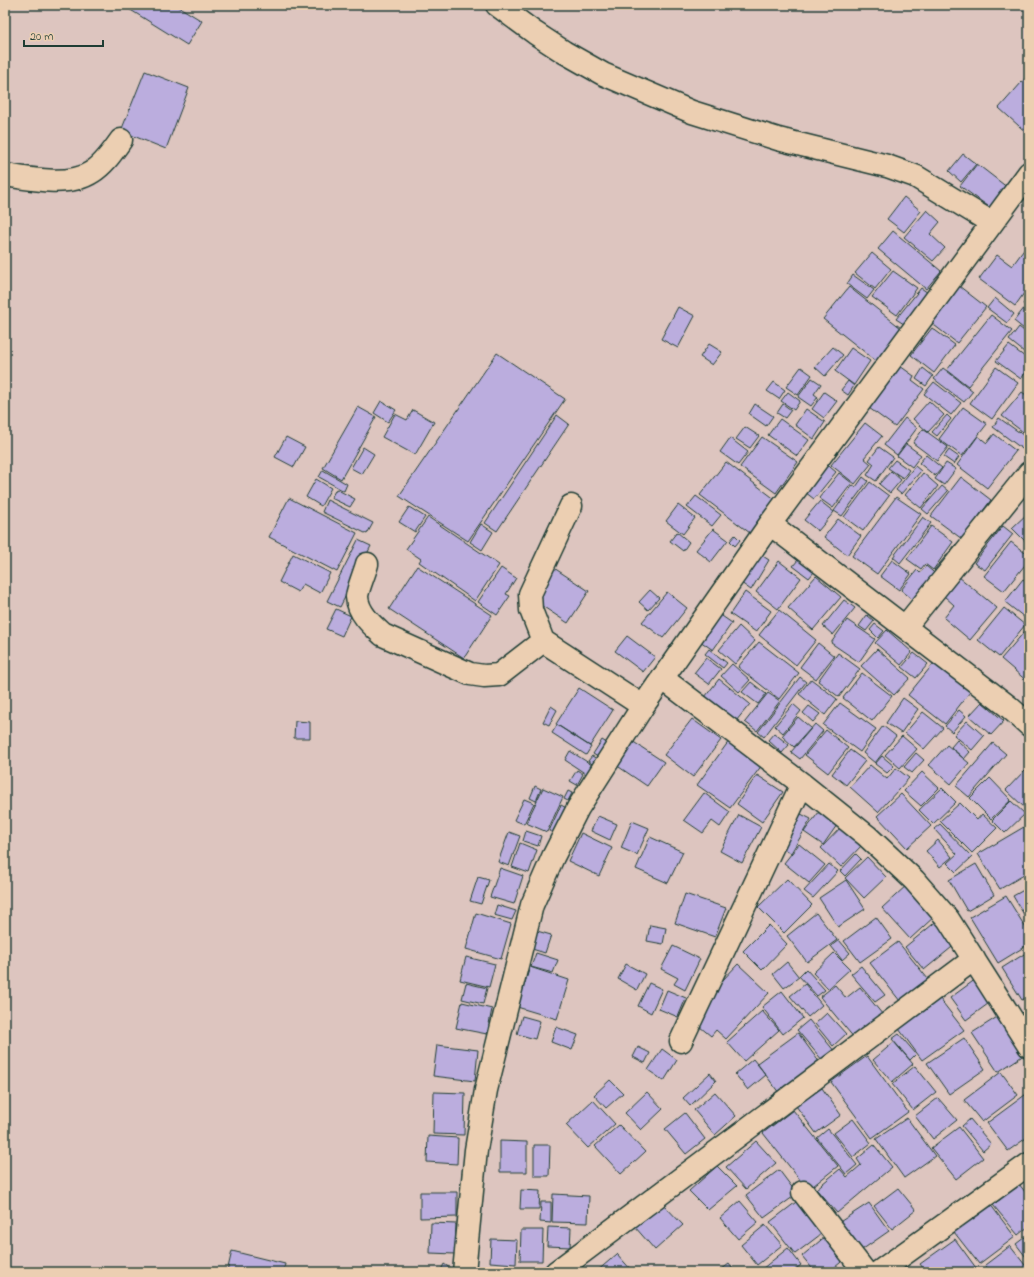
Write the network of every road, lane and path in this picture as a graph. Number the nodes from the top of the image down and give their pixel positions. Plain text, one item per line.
1 (497, 5) edge
2 (121, 140) dead end
3 (1029, 173) edge
4 (5, 175) edge
5 (992, 223) junction
6 (1029, 473) edge
7 (571, 506) dead end
8 (770, 524) junction
9 (367, 564) dead end
10 (905, 627) junction
11 (543, 641) junction
12 (662, 678) junction
13 (643, 706) junction
14 (1027, 719) edge
15 (802, 784) junction
16 (974, 959) junction
17 (681, 1041) dead end
18 (1029, 1046) edge
19 (1029, 1164) edge
20 (803, 1192) dead end
21 (464, 1272) edge
22 (556, 1272) edge
23 (865, 1272) edge
24 (879, 1272) edge

1 - 5 street
2 - 4 street
3 - 5 street
5 - 8 street
6 - 10 street
7 - 11 street
8 - 10 street
8 - 12 street
9 - 11 street
10 - 14 street
11 - 13 street
12 - 13 street
12 - 15 street
13 - 21 street
15 - 16 street
15 - 17 street
16 - 18 street
16 - 22 street
19 - 24 street
20 - 23 street

